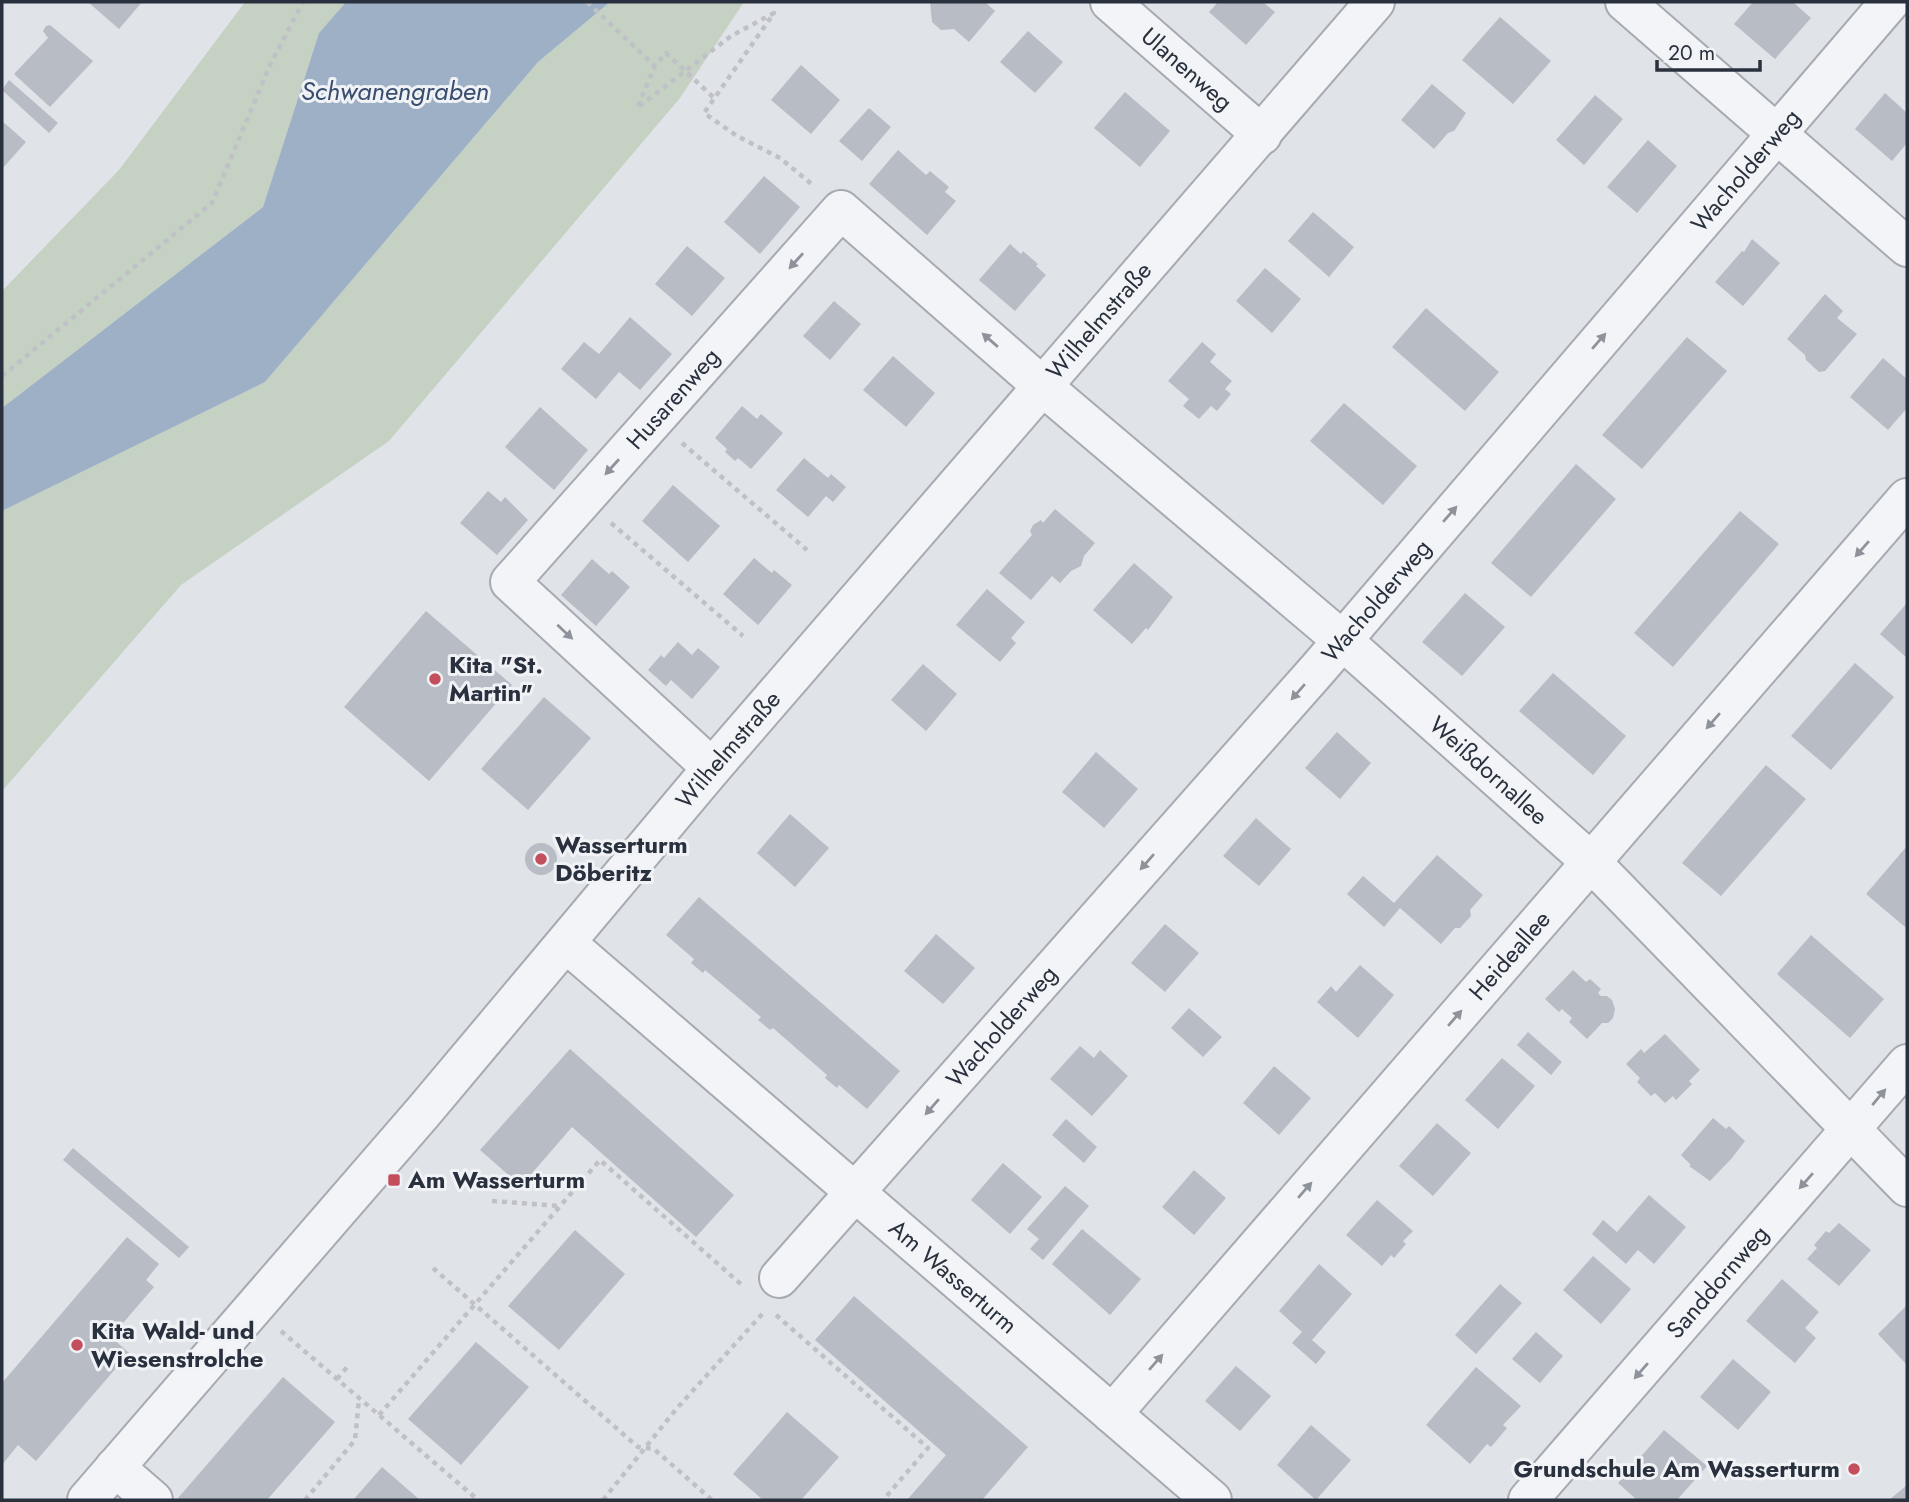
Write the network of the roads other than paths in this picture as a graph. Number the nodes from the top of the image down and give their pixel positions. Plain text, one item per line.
1 (1110, 2) edge
2 (1375, 2) edge
3 (1625, 2) edge
4 (1890, 2) edge
5 (1777, 134) junction
6 (1262, 135) junction
7 (1907, 247) edge
8 (1041, 385) junction
9 (1907, 498) edge
10 (1342, 640) junction
11 (712, 768) junction
12 (1591, 862) junction
13 (566, 943) junction
14 (1907, 1064) edge
15 (1851, 1130) junction
16 (1907, 1187) edge
17 (855, 1194) junction
18 (763, 1284) road end
19 (1112, 1414) junction
20 (116, 1467) junction
21 (87, 1500) edge
22 (153, 1500) edge
23 (1212, 1500) edge
24 (1528, 1500) edge

1 - 6 street, Ulanenweg
2 - 6 street, Wilhelmstraße
3 - 5 street
4 - 5 street, Wacholderweg
5 - 7 street
10 -> 5 street, Wacholderweg
6 - 8 street, Wilhelmstraße
8 - 10 street, Weißdornallee
8 - 11 street, Wilhelmstraße
8 -> 11 street, Husarenweg
9 -> 12 street, Heideallee
10 - 12 street, Weißdornallee
10 -> 17 street, Wacholderweg
11 - 13 street, Wilhelmstraße
12 - 15 street, Weißdornallee
19 -> 12 street, Heideallee
13 - 17 street, Am Wasserturm
13 - 20 street, Wilhelmstraße
15 -> 14 street, Sanddornweg
15 - 16 street, Weißdornallee
15 -> 24 street, Sanddornweg
17 - 18 street, Wacholderweg
17 - 19 street, Am Wasserturm
19 - 23 street, Am Wasserturm
20 - 21 street, Wilhelmstraße
20 - 22 street

